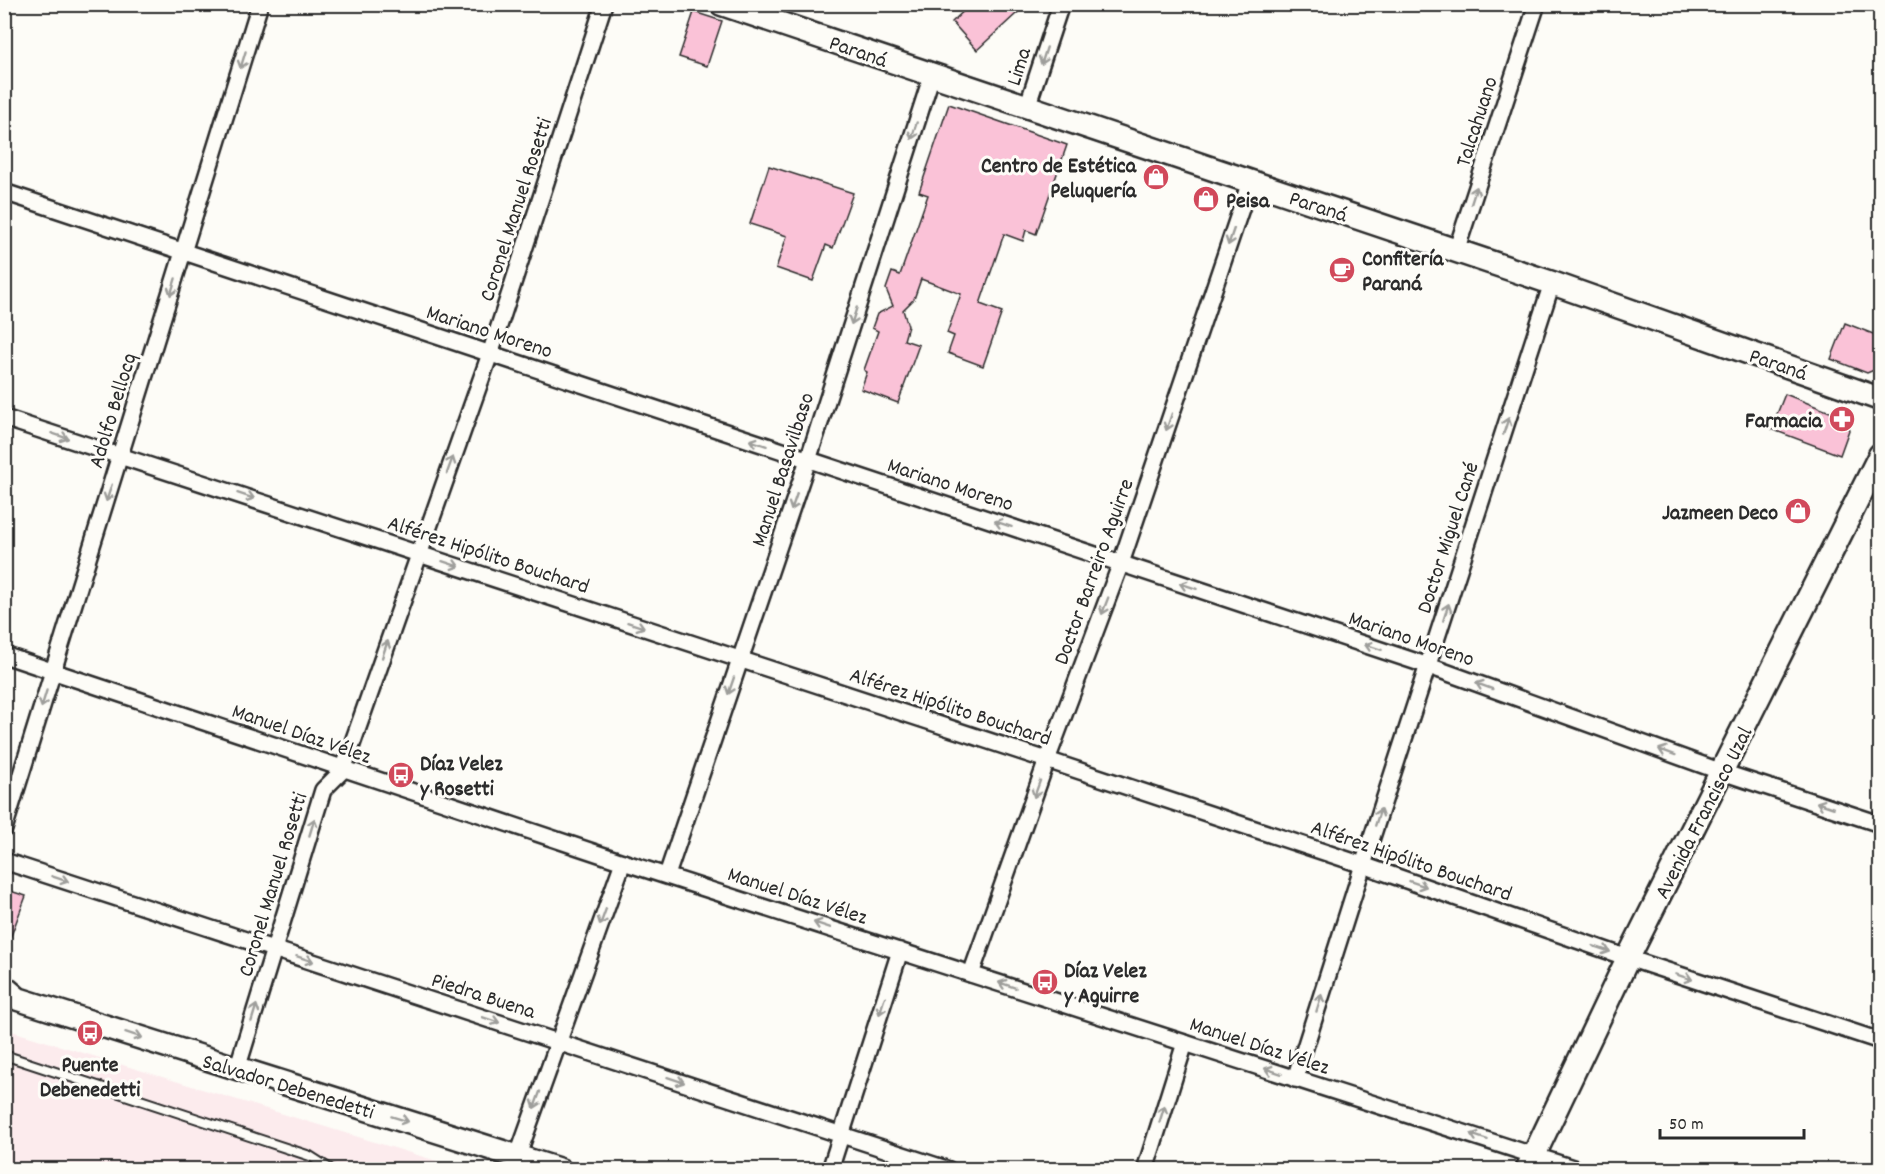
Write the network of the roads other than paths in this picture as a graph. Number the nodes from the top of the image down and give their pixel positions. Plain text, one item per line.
1 (260, 4) edge
2 (604, 4) edge
3 (722, 4) edge
4 (1061, 4) edge
5 (1536, 4) edge
6 (932, 75) junction
7 (1027, 107) junction
8 (1250, 182) junction
9 (4, 192) edge
10 (1456, 251) junction
11 (183, 252) junction
12 (1552, 283) junction
13 (490, 354) junction
14 (1881, 399) edge
15 (4, 418) edge
16 (121, 455) junction
17 (1881, 455) edge
18 (808, 460) junction
19 (419, 554) junction
20 (1121, 564) junction
21 (4, 655) edge
22 (740, 659) junction
23 (1429, 666) junction
24 (52, 670) junction
25 (1047, 760) junction
26 (343, 770) junction
27 (1722, 772) junction
28 (1881, 824) edge
29 (4, 829) edge
30 (4, 861) edge
31 (623, 862) junction
32 (1363, 865) junction
33 (667, 875) junction
34 (274, 949) junction
35 (900, 951) junction
36 (1628, 958) junction
37 (971, 974) junction
38 (9, 996) edge
39 (558, 1041) junction
40 (1881, 1041) edge
41 (1185, 1043) junction
42 (4, 1055) edge
43 (237, 1069) junction
44 (1295, 1079) junction
45 (841, 1135) junction
46 (518, 1155) junction
47 (1531, 1162) edge
48 (332, 1170) edge
49 (561, 1170) edge
50 (830, 1170) edge
51 (949, 1170) edge
52 (1145, 1170) edge
53 (1579, 1170) edge

1 -> 11 street, Adolfo Bellocq
2 - 13 street, Coronel Manuel Rosetti
3 - 6 street, Paraná
4 -> 7 street, Lima
10 -> 5 street, Talcahuano
6 - 7 street, Paraná
6 -> 18 street, Manuel Basavilbaso
7 - 8 street, Paraná
8 - 10 street, Paraná
8 -> 20 street, Doctor Barreiro Aguirre
9 - 11 street, Mariano Moreno
10 - 12 street, Paraná
11 - 13 street, Mariano Moreno
11 -> 16 street, Adolfo Bellocq
12 - 14 street, Paraná
23 -> 12 street, Doctor Miguel Cané
18 -> 13 street, Mariano Moreno
19 -> 13 street, Coronel Manuel Rosetti
15 -> 16 street, Alférez Hipólito Bouchard
16 -> 19 street, Alférez Hipólito Bouchard
16 -> 24 street, Adolfo Bellocq
17 - 27 street, Avenida Francisco Uzal
20 -> 18 street, Mariano Moreno
18 -> 22 street, Manuel Basavilbaso
19 -> 22 street, Alférez Hipólito Bouchard
26 -> 19 street, Coronel Manuel Rosetti
23 -> 20 street, Mariano Moreno
20 -> 25 street, Doctor Barreiro Aguirre
21 - 24 street, Manuel Díaz Vélez
22 - 25 street, Alférez Hipólito Bouchard
22 -> 33 street, Manuel Basavilbaso
27 -> 23 street, Mariano Moreno
32 -> 23 street, Doctor Miguel Cané
24 - 26 street, Manuel Díaz Vélez
24 -> 29 street, Adolfo Bellocq
25 - 32 street, Alférez Hipólito Bouchard
25 -> 37 street, Doctor Barreiro Aguirre
26 - 31 street, Manuel Díaz Vélez
34 -> 26 street, Coronel Manuel Rosetti
28 -> 27 street, Mariano Moreno
27 - 36 street, Avenida Francisco Uzal
30 -> 34 street, Piedra Buena
31 - 33 street, Manuel Díaz Vélez
31 -> 39 street
32 -> 36 street, Alférez Hipólito Bouchard
44 -> 32 street, Doctor Miguel Cané
35 -> 33 street, Manuel Díaz Vélez
34 -> 39 street, Piedra Buena
43 -> 34 street, Coronel Manuel Rosetti
35 - 37 street, Manuel Díaz Vélez
35 -> 45 street
36 -> 40 street, Alférez Hipólito Bouchard
36 - 47 street, Avenida Francisco Uzal
41 -> 37 street, Manuel Díaz Vélez
38 -> 43 street, Salvador Debenedetti
39 -> 45 street, Piedra Buena
39 -> 46 street
44 -> 41 street, Manuel Díaz Vélez
52 -> 41 street
42 - 48 lane
43 -> 46 street, Salvador Debenedetti
47 -> 44 street, Manuel Díaz Vélez
45 - 50 street
45 - 51 street, Piedra Buena
46 - 49 street, Salvador Debenedetti
47 - 53 street, Manuel Díaz Vélez

